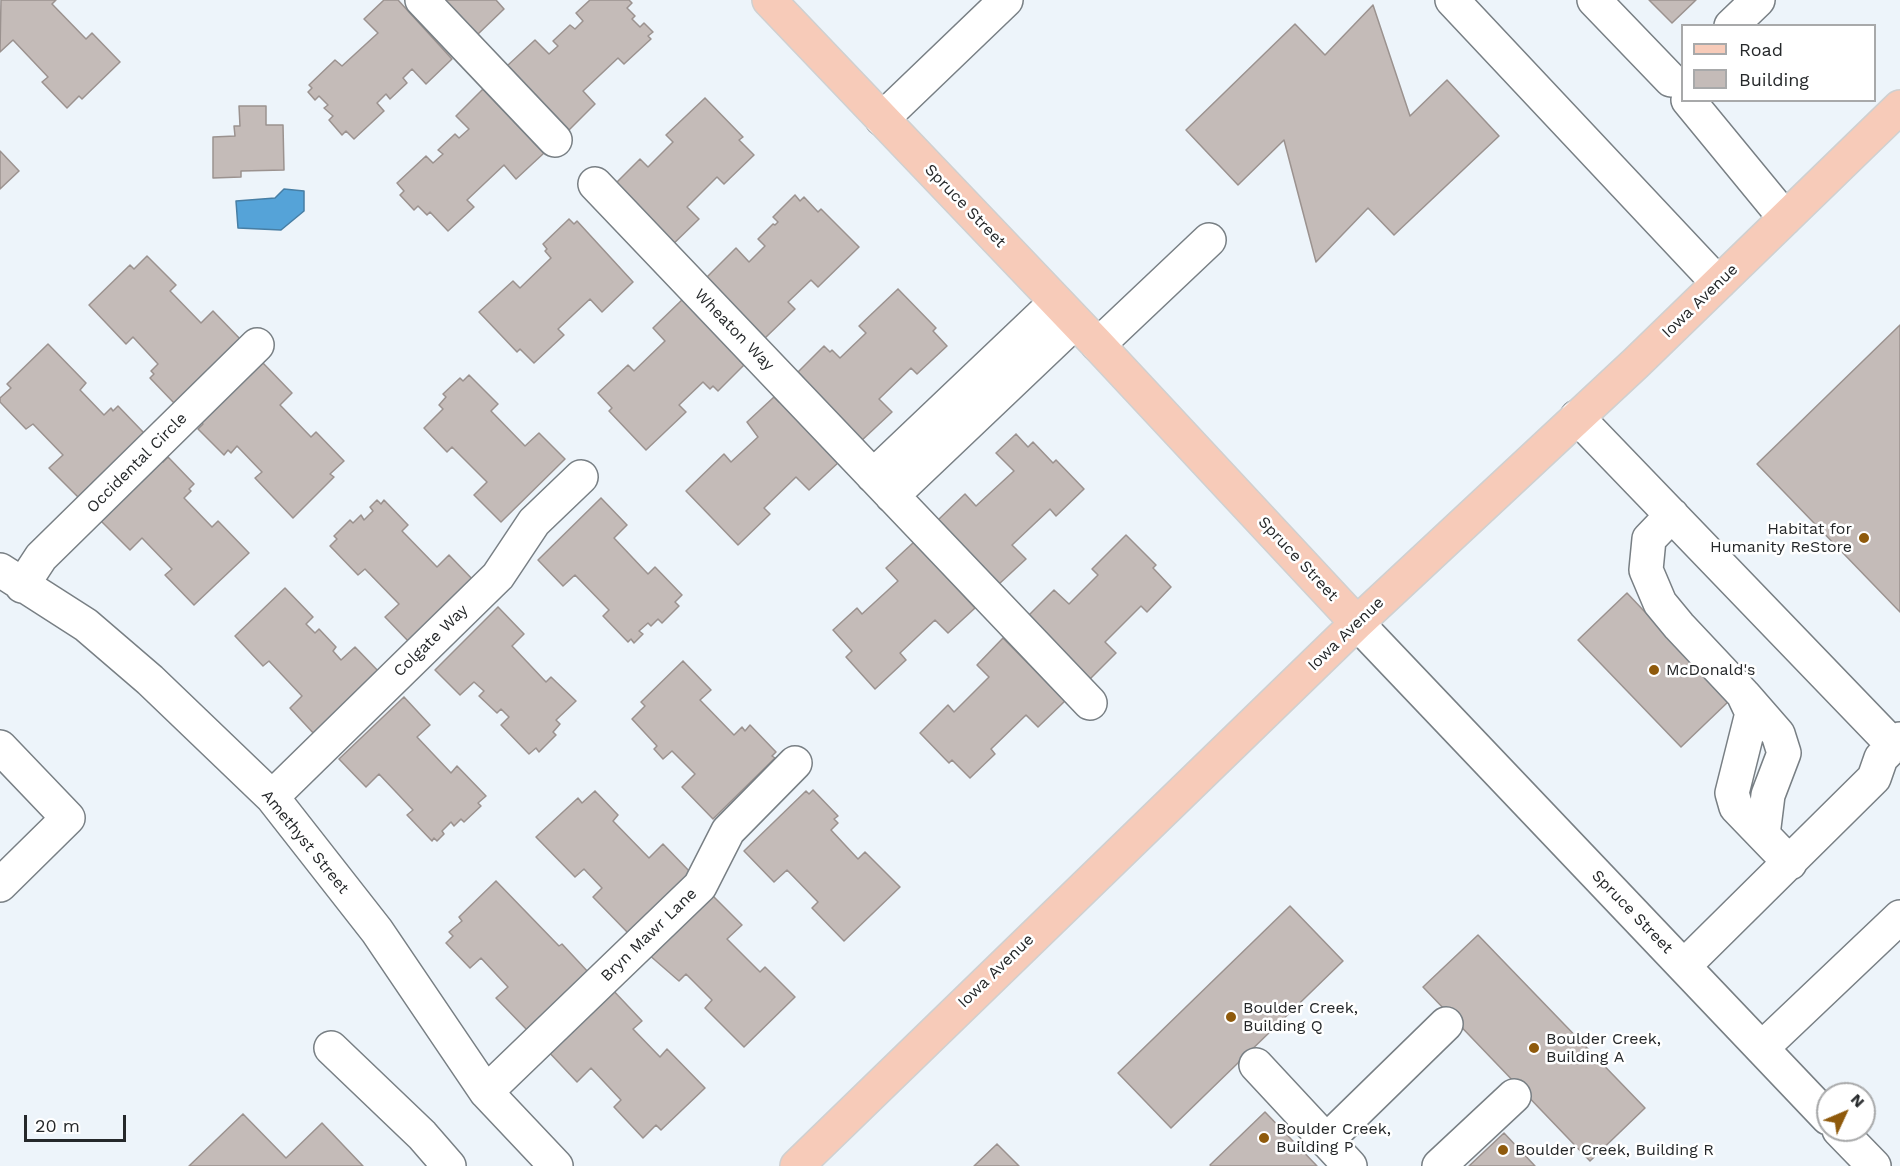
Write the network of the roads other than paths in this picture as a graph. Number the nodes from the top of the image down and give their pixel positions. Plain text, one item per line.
1 (422, 0) edge
2 (769, 0) edge
3 (1006, 0) edge
4 (1452, 0) edge
5 (1594, 0) edge
6 (1758, 0) edge
7 (1733, 24) edge
8 (1681, 86) edge
9 (1694, 102) edge
10 (1898, 113) edge
11 (882, 119) junction
12 (555, 140) dead end
13 (595, 184) dead end
14 (1785, 218) junction
15 (1209, 240) dead end
16 (1718, 283) junction
17 (1066, 312) junction
18 (257, 345) dead end
19 (1098, 345) junction
20 (1577, 417) junction
21 (581, 477) dead end
22 (883, 486) junction
23 (1672, 515) junction
24 (11, 578) edge
25 (1357, 623) junction
26 (1090, 703) dead end
27 (1897, 742) edge
28 (0, 747) edge
29 (795, 764) dead end
30 (272, 797) junction
31 (1790, 863) junction
32 (0, 885) edge
33 (1900, 917) edge
34 (1684, 966) junction
35 (1446, 1024) dead end
36 (331, 1048) dead end
37 (1762, 1048) junction
38 (1256, 1065) dead end
39 (486, 1092) junction
40 (1514, 1096) dead end
41 (1816, 1105) edge
42 (1326, 1141) junction
43 (1851, 1142) edge
44 (449, 1166) edge
45 (556, 1166) edge
46 (797, 1166) edge
47 (1350, 1166) edge
48 (1439, 1166) edge
49 (1874, 1166) edge

1 - 12 street
2 - 11 main road, Spruce Street
3 - 11 street
4 - 16 street
5 - 8 street
6 - 7 street
9 - 14 street
10 - 14 main road, Iowa Avenue
11 - 17 main road, Spruce Street
13 - 22 street, Wheaton Way
14 - 16 main road, Iowa Avenue
15 - 19 street
16 - 20 main road, Iowa Avenue
17 - 19 main road, Spruce Street
17 - 22 street
18 - 24 street, Occidental Circle
19 - 25 main road, Spruce Street
20 - 23 street
20 - 25 main road, Iowa Avenue
21 - 30 street, Colgate Way
22 - 26 street, Wheaton Way
23 - 27 street
23 - 31 street
24 - 30 street, Amethyst Street
25 - 34 street, Spruce Street
25 - 46 main road, Iowa Avenue
27 - 31 street
28 - 32 street
29 - 39 street, Bryn Mawr Lane
30 - 39 street, Amethyst Street
31 - 34 street
33 - 37 street
34 - 37 street, Spruce Street
35 - 42 street
36 - 44 street
37 - 41 street, Spruce Street
38 - 42 street
39 - 45 street, Amethyst Street
40 - 48 street
42 - 47 street
43 - 49 street

